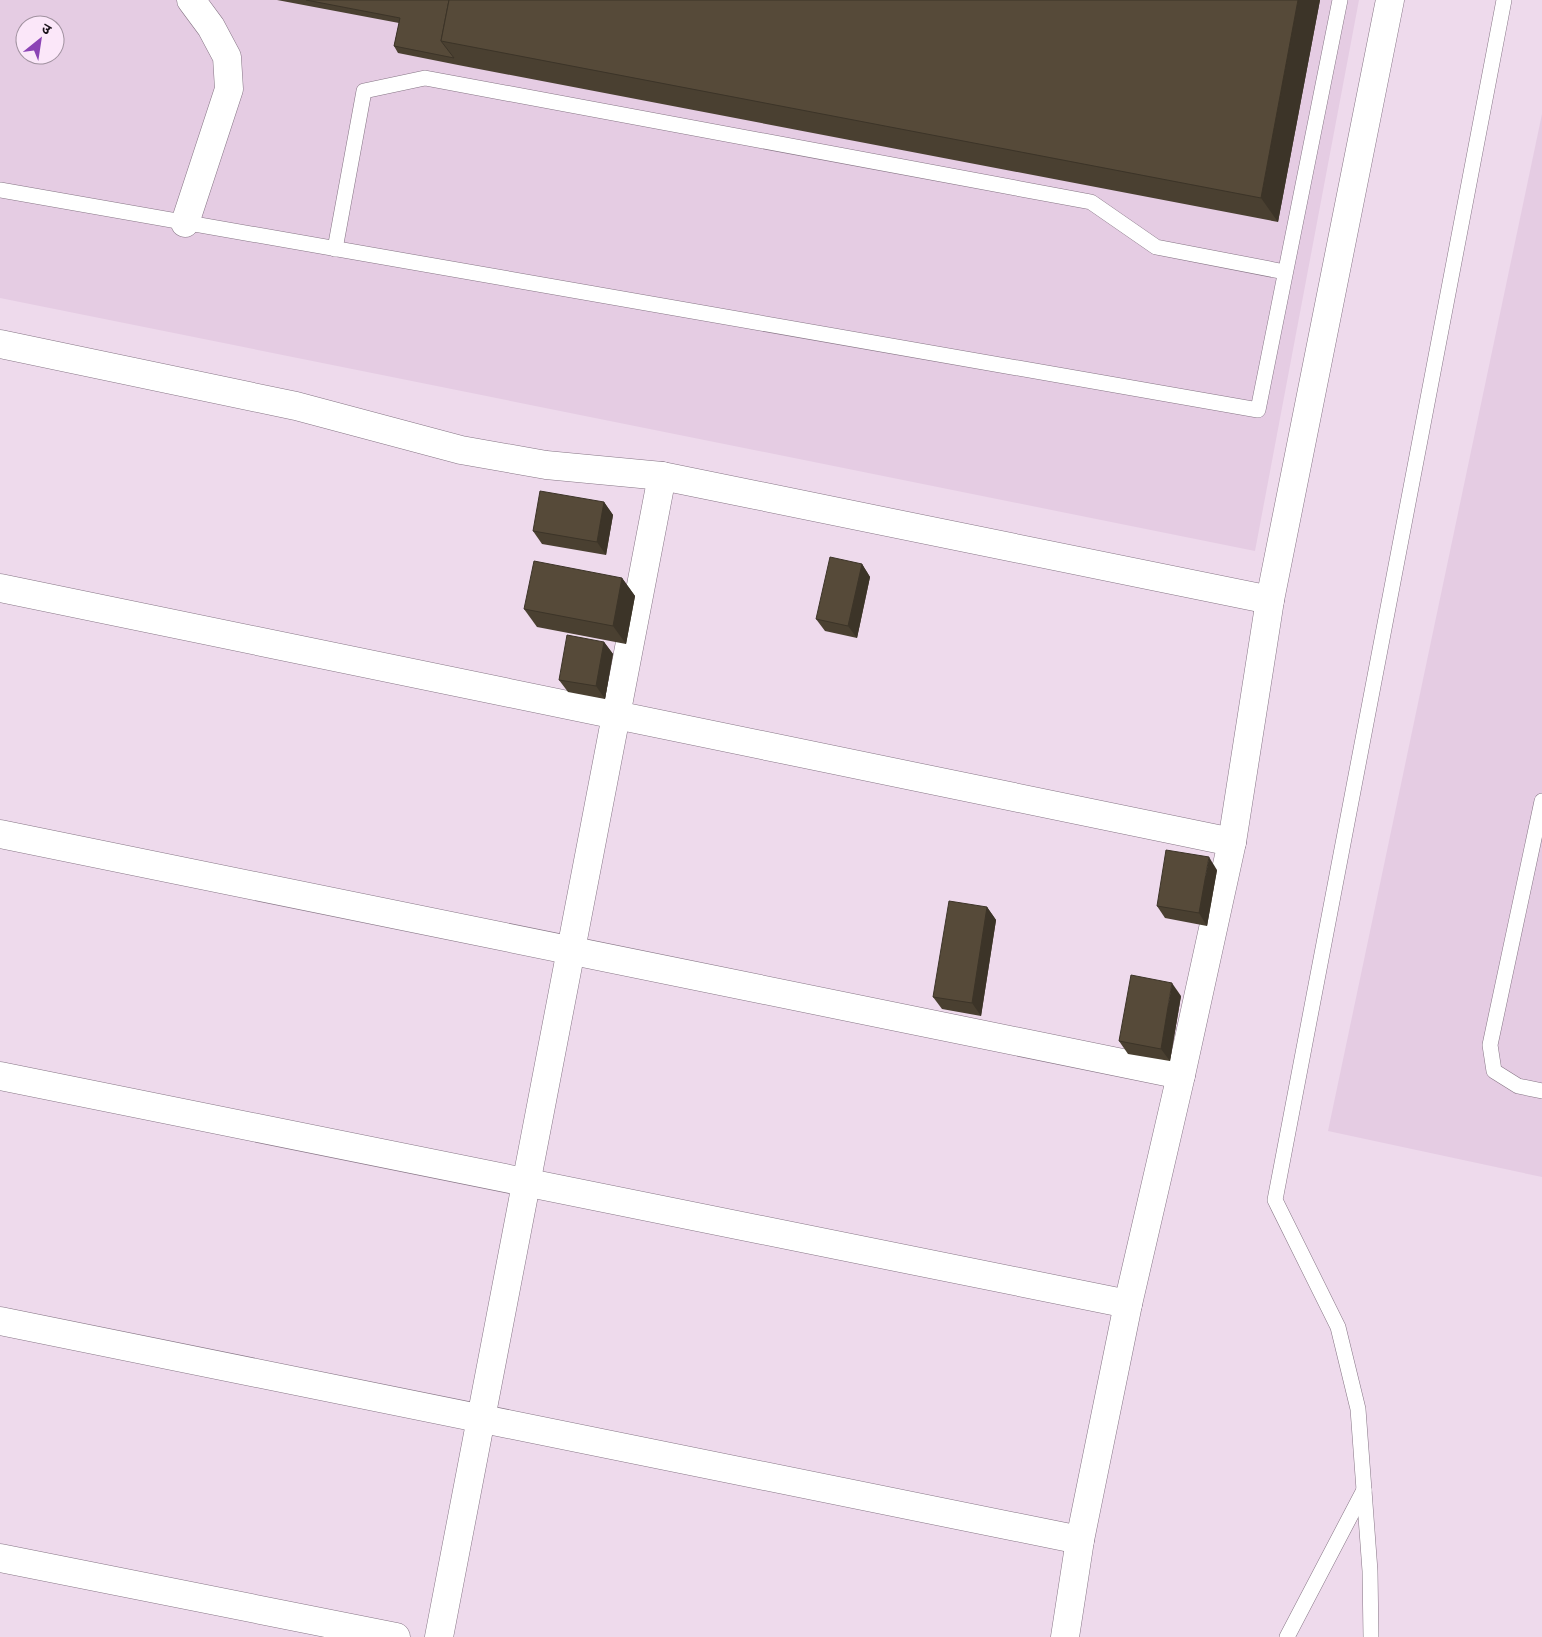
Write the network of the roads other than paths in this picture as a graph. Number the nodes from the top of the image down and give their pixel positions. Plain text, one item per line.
1 (191, 0) edge
2 (1340, 0) edge
3 (1390, 0) edge
4 (1504, 0) edge
5 (0, 190) edge
6 (186, 223) junction
7 (335, 249) junction
8 (1286, 272) junction
9 (0, 344) edge
10 (662, 476) junction
11 (0, 588) edge
12 (1270, 600) junction
13 (616, 714) junction
14 (1542, 801) edge
15 (0, 834) edge
16 (1232, 842) junction
17 (571, 950) junction
18 (1180, 1074) junction
19 (0, 1076) edge
20 (1542, 1090) edge
21 (526, 1183) junction
22 (1128, 1304) junction
23 (0, 1321) edge
24 (481, 1418) junction
25 (1364, 1490) junction
26 (1080, 1540) junction
27 (0, 1558) edge
28 (396, 1637) edge
29 (439, 1637) edge
30 (1065, 1637) edge
31 (1287, 1637) edge
32 (1371, 1637) edge

1 - 6 street
2 - 8 lane
3 - 12 street
4 - 25 lane
5 - 6 lane
6 - 7 lane
7 - 8 lane
7 - 8 lane
9 - 10 street
10 - 12 street
10 - 13 street
11 - 13 street
12 - 16 street
13 - 16 street
13 - 17 street
14 - 20 lane
15 - 17 street
16 - 18 street
17 - 18 street
17 - 21 street
18 - 22 street
19 - 21 street
21 - 22 street
21 - 24 street
22 - 26 street
23 - 24 street
24 - 26 street
24 - 29 street
25 - 31 lane
25 - 32 lane
26 - 30 street
27 - 28 street

